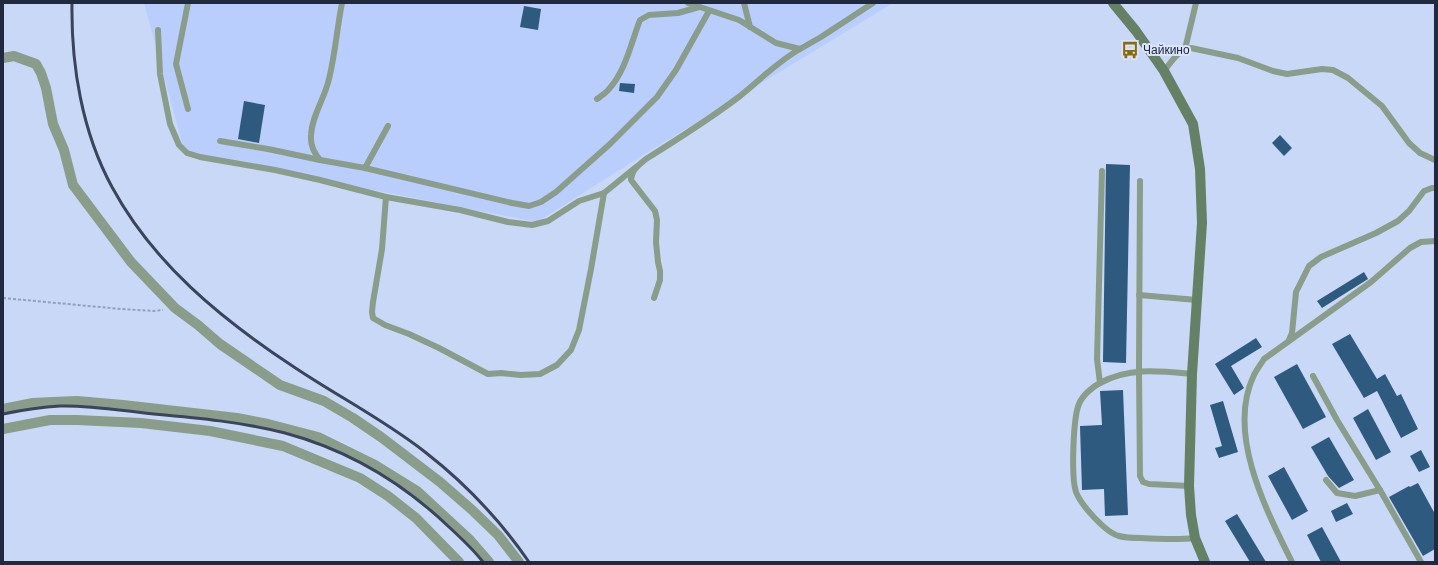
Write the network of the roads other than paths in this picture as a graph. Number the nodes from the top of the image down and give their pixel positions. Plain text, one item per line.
1 (188, 3) edge
2 (342, 3) edge
3 (688, 3) edge
4 (744, 3) edge
5 (873, 3) edge
6 (1113, 3) edge
7 (1196, 3) edge
8 (699, 7) junction
9 (709, 11) junction
10 (750, 27) junction
11 (158, 30) dead end
12 (800, 49) junction
13 (1185, 49) junction
14 (3, 58) edge
15 (1164, 71) junction
16 (597, 99) dead end
17 (188, 109) dead end
18 (388, 126) dead end
19 (220, 141) dead end
20 (320, 160) junction
21 (1435, 160) edge
22 (636, 167) junction
23 (365, 168) junction
24 (1102, 171) dead end
25 (1140, 181) dead end
26 (1435, 188) edge
27 (604, 193) junction
28 (386, 197) junction
29 (1435, 241) edge
30 (1140, 294) junction
31 (654, 298) dead end
32 (1196, 300) junction
33 (1290, 340) junction
34 (1139, 371) junction
35 (1192, 374) junction
36 (1313, 376) dead end
37 (1100, 383) junction
38 (3, 409) edge
39 (3, 429) edge
40 (1326, 480) dead end
41 (1189, 486) junction
42 (1380, 490) junction
43 (1195, 538) junction
44 (459, 562) edge
45 (489, 562) edge
46 (519, 562) edge
47 (1205, 562) edge
48 (1292, 562) edge
49 (1421, 562) edge

1 - 17 lane
2 - 20 lane
3 - 8 lane
4 - 10 lane
5 - 12 lane
6 - 15 street
7 - 13 lane
8 - 9 lane
8 - 16 lane
9 - 10 lane
9 - 23 lane
10 - 12 lane
11 - 28 lane
12 - 22 lane
13 - 15 lane
13 - 21 lane
14 - 46 street
15 - 32 street
18 - 23 lane
19 - 20 lane
20 - 23 lane
22 - 27 lane
22 - 31 lane
24 - 37 lane
25 - 30 lane
26 - 33 lane
27 - 28 lane
27 - 28 lane
29 - 33 lane
30 - 32 lane
30 - 34 lane
32 - 35 street
33 - 48 lane
34 - 35 lane
34 - 37 lane
34 - 41 lane
35 - 41 street
36 - 42 lane
37 - 43 lane
38 - 45 street
39 - 44 street
40 - 42 lane
41 - 43 street
42 - 49 lane
43 - 47 street

